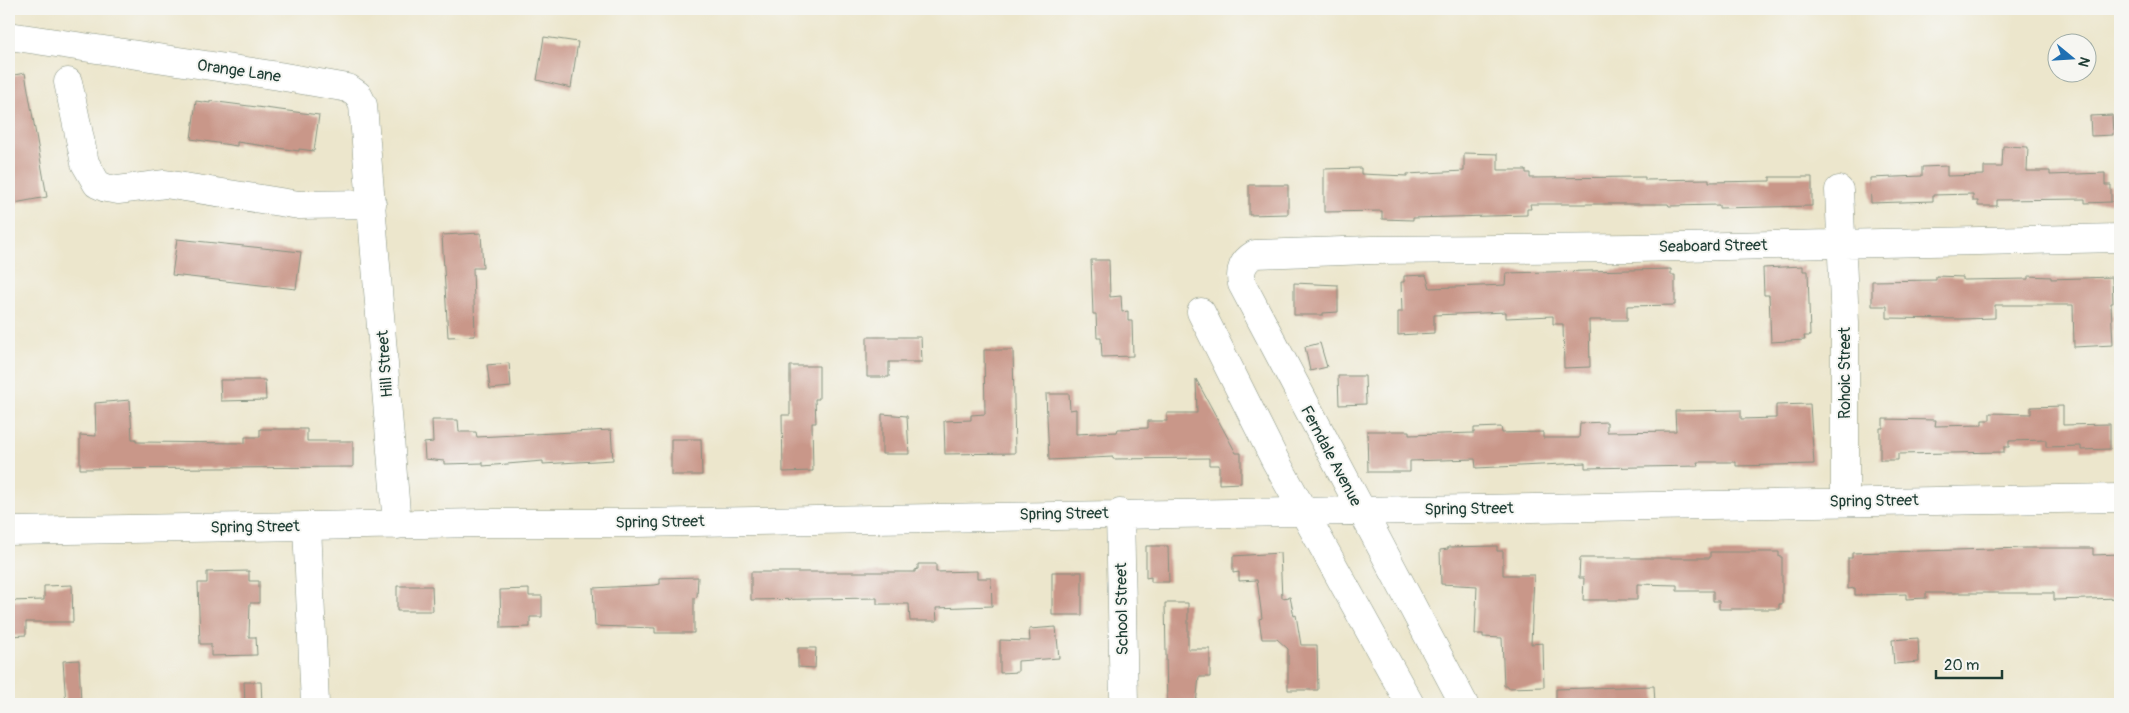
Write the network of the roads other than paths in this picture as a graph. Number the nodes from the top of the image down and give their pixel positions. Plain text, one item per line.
1 (9, 36) edge
2 (68, 82) dead end
3 (1839, 190) dead end
4 (372, 204) junction
5 (2120, 238) edge
6 (1842, 244) junction
7 (1307, 252) joint
8 (1201, 312) dead end
9 (2120, 498) edge
10 (1845, 501) junction
11 (1360, 510) junction
12 (1302, 511) junction
13 (1120, 513) junction
14 (397, 525) junction
15 (307, 526) junction
16 (9, 532) edge
17 (315, 704) edge
18 (1124, 704) edge
19 (1410, 704) edge
20 (1464, 704) edge

1 - 4 street, Orange Lane
2 - 4 street
3 - 6 street, Rohoic Street
4 - 14 street, Hill Street
5 - 6 street, Seaboard Street
6 - 7 street, Seaboard Street
6 - 10 street, Rohoic Street
7 - 11 street, Ferndale Avenue
8 - 12 street
9 - 10 street, Spring Street
10 - 11 street, Spring Street
11 - 12 street, Spring Street
11 - 20 street, Ferndale Avenue
12 - 13 street, Spring Street
12 - 19 street
13 - 14 street, Spring Street
13 - 18 street, School Street
14 - 15 street, Spring Street
15 - 16 street, Spring Street
15 - 17 street

